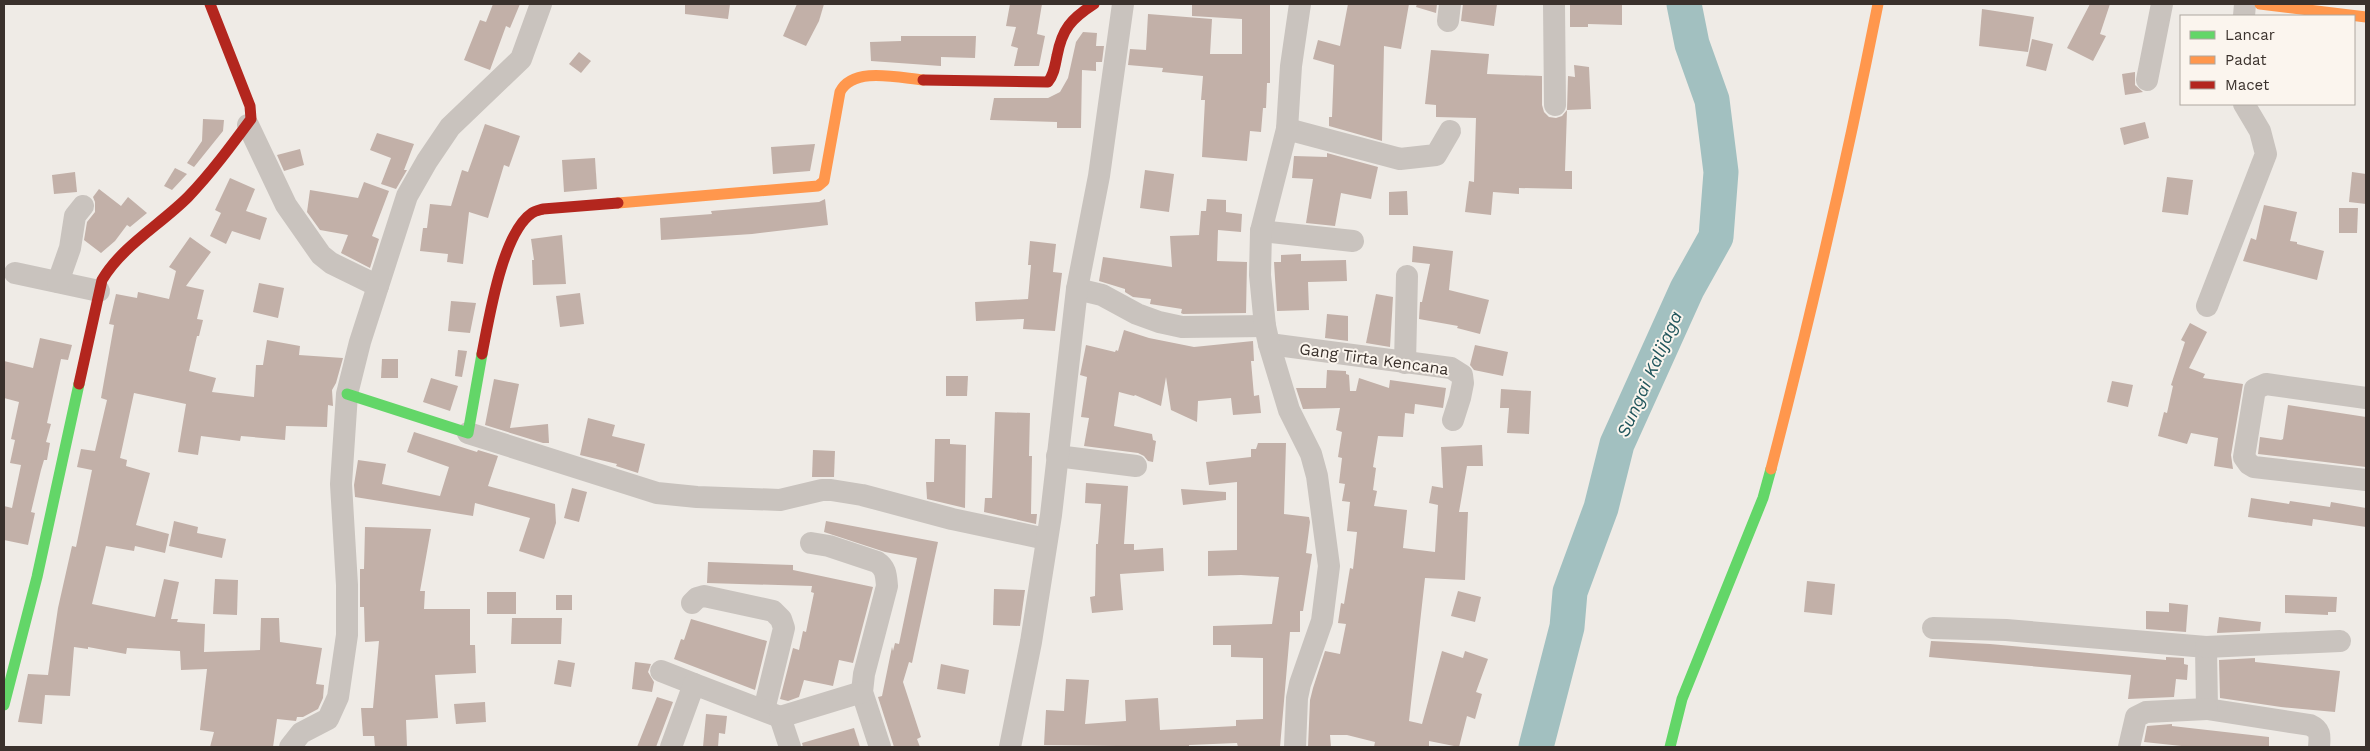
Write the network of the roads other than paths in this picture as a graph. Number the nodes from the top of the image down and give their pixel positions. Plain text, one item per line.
1 (210, 4) edge
2 (541, 4) edge
3 (1094, 4) edge
4 (1123, 4) edge
5 (1300, 4) edge
6 (1554, 4) edge
7 (1878, 4) edge
8 (2162, 4) edge
9 (2269, 5) edge
10 (2354, 12) edge
11 (2147, 80) dead end
12 (1555, 105) dead end
13 (2245, 105) edge
14 (248, 125) junction
15 (1287, 129) junction
16 (1450, 131) dead end
17 (83, 206) dead end
18 (1261, 231) junction
19 (1353, 241) dead end
20 (15, 273) dead end
21 (1407, 276) dead end
22 (58, 282) junction
23 (378, 286) junction
24 (1078, 289) junction
25 (100, 291) junction
26 (2207, 306) dead end
27 (1267, 335) junction
28 (1404, 363) junction
29 (347, 394) junction
30 (2366, 398) edge
31 (1453, 420) dead end
32 (468, 433) junction
33 (1057, 456) junction
34 (1136, 466) dead end
35 (2366, 480) edge
36 (1046, 539) junction
37 (811, 543) dead end
38 (692, 604) dead end
39 (1933, 628) dead end
40 (2340, 641) dead end
41 (2206, 647) junction
42 (661, 671) dead end
43 (694, 684) junction
44 (862, 692) junction
45 (4, 705) edge
46 (2207, 709) junction
47 (772, 714) junction
48 (290, 747) edge
49 (671, 747) edge
50 (790, 747) edge
51 (880, 747) edge
52 (1010, 747) edge
53 (1295, 747) edge
54 (1670, 747) edge
55 (2129, 747) edge
56 (2319, 747) edge

1 - 14 street
2 - 23 street
3 - 32 street
4 - 24 street
5 - 15 street
6 - 12 street
7 - 54 street
8 - 11 street
9 - 10 street
13 - 26 street
14 - 23 street
14 - 25 street
15 - 16 street
15 - 18 street
17 - 22 street
18 - 19 street
18 - 27 street
20 - 22 street
21 - 28 street
22 - 25 street
23 - 29 street
24 - 27 street, Gang Tirta Kencana
24 - 33 street
25 - 45 street
27 - 28 street, Gang Tirta Kencana
27 - 53 street
28 - 31 street, Gang Tirta Kencana
29 - 32 street
29 - 48 street
30 - 35 street
32 - 36 street
33 - 34 street
33 - 36 street
36 - 52 street
37 - 44 street
38 - 47 street
39 - 41 street
40 - 41 street
41 - 46 street
42 - 43 street
43 - 47 street
43 - 49 street
44 - 47 street
44 - 51 street
46 - 55 street
46 - 56 street
47 - 50 street

